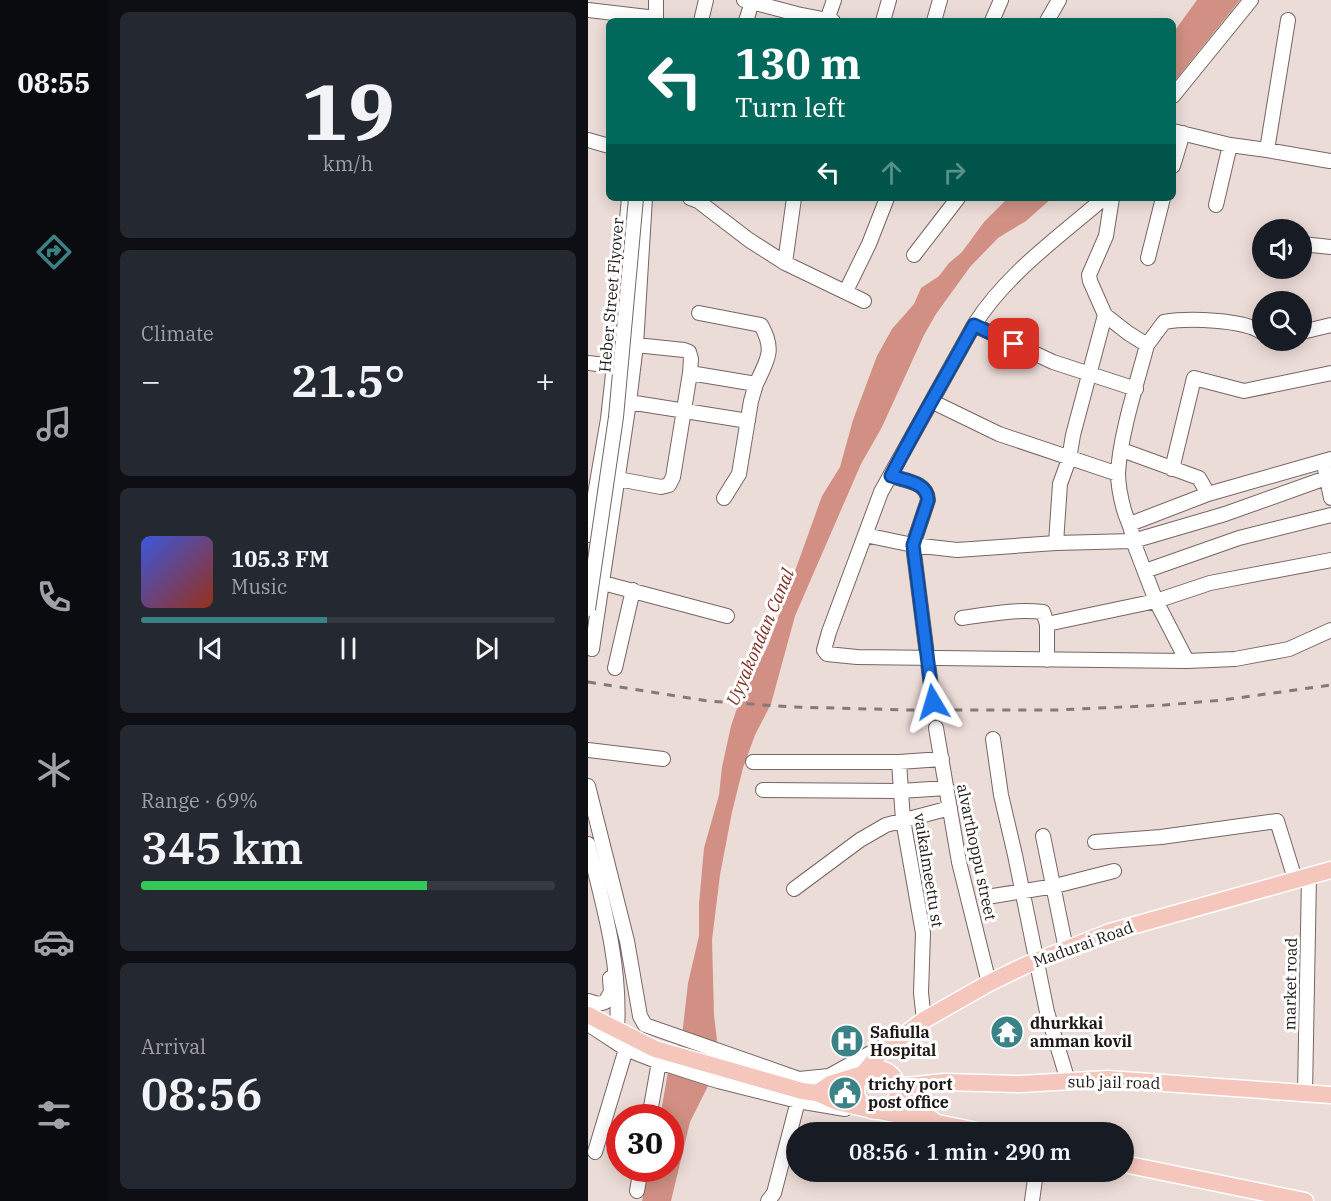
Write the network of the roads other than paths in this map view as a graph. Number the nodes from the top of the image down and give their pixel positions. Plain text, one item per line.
1 (656, 0) edge
2 (706, 0) edge
3 (834, 0) edge
4 (889, 0) edge
5 (940, 0) edge
6 (1001, 0) edge
7 (1059, 0) edge
8 (1251, 0) edge
9 (748, 1) edge
10 (588, 10) edge
11 (648, 18) edge
12 (656, 18) edge
13 (702, 18) edge
14 (746, 18) edge
15 (821, 18) edge
16 (830, 18) edge
17 (884, 18) edge
18 (935, 18) edge
19 (993, 18) edge
20 (1049, 18) edge
21 (1288, 20) dead end
22 (1176, 92) edge
23 (1178, 132) edge
24 (588, 140) edge
25 (606, 145) edge
26 (1230, 145) junction
27 (1267, 150) junction
28 (1331, 161) edge
29 (629, 201) edge
30 (636, 201) edge
31 (645, 201) edge
32 (698, 201) edge
33 (794, 201) edge
34 (886, 201) edge
35 (955, 201) edge
36 (1100, 201) edge
37 (1112, 201) edge
38 (1162, 201) edge
39 (1216, 205) dead end
40 (1312, 245) edge
41 (1331, 247) edge
42 (914, 255) dead end
43 (1148, 258) dead end
44 (786, 263) junction
45 (846, 291) junction
46 (864, 302) dead end
47 (699, 313) dead end
48 (1105, 315) junction
49 (974, 325) junction
50 (1331, 325) edge
51 (1252, 328) edge
52 (1312, 330) edge
53 (636, 345) junction
54 (1147, 345) junction
55 (588, 363) edge
56 (614, 366) junction
57 (690, 373) junction
58 (1089, 373) junction
59 (1331, 373) edge
60 (756, 384) junction
61 (1136, 389) junction
62 (629, 402) junction
63 (933, 402) junction
64 (683, 411) junction
65 (748, 421) junction
66 (1122, 450) junction
67 (1069, 459) junction
68 (1327, 460) edge
69 (1172, 469) junction
70 (1118, 474) junction
71 (891, 476) junction
72 (1326, 478) junction
73 (618, 479) junction
74 (1208, 494) junction
75 (724, 498) dead end
76 (1331, 498) edge
77 (1331, 515) edge
78 (1130, 524) junction
79 (588, 535) edge
80 (865, 535) junction
81 (1133, 541) junction
82 (1056, 543) junction
83 (913, 545) junction
84 (606, 556) junction
85 (588, 557) edge
86 (1331, 560) edge
87 (1145, 571) junction
88 (603, 583) junction
89 (633, 590) junction
90 (1156, 601) junction
91 (588, 609) edge
92 (727, 616) dead end
93 (962, 618) dead end
94 (1047, 624) junction
95 (1331, 630) edge
96 (592, 649) dead end
97 (927, 656) junction
98 (1047, 660) junction
99 (1187, 661) junction
100 (615, 668) dead end
101 (933, 702) tunnel mouth
102 (936, 728) tunnel mouth
103 (993, 740) dead end
104 (588, 750) edge
105 (663, 759) dead end
106 (942, 759) junction
107 (753, 762) dead end
108 (899, 762) junction
109 (588, 786) edge
110 (947, 788) junction
111 (763, 790) dead end
112 (900, 791) junction
113 (950, 808) junction
114 (903, 820) junction
115 (1043, 836) dead end
116 (1095, 842) dead end
117 (588, 844) edge
118 (1331, 870) edge
119 (1114, 871) dead end
120 (588, 874) edge
121 (1302, 877) junction
122 (1055, 886) junction
123 (795, 889) dead end
124 (1022, 891) junction
125 (993, 897) dead end
126 (1066, 949) junction
127 (1037, 960) junction
128 (989, 983) junction
129 (588, 1001) edge
130 (588, 1015) edge
131 (924, 1020) junction
132 (588, 1024) edge
133 (617, 1030) junction
134 (899, 1040) junction
135 (626, 1049) junction
136 (659, 1062) junction
137 (863, 1074) junction
138 (895, 1081) junction
139 (1068, 1081) junction
140 (1305, 1093) junction
141 (806, 1095) junction
142 (1331, 1095) edge
143 (652, 1104) edge
144 (873, 1110) junction
145 (934, 1121) junction
146 (938, 1122) edge
147 (595, 1152) dead end
148 (1134, 1166) edge
149 (639, 1182) edge
150 (1035, 1182) edge
151 (637, 1191) dead end
152 (768, 1201) edge
153 (1032, 1201) edge
154 (1305, 1201) edge

1 - 12 street
2 - 13 street
3 - 16 street
4 - 17 street
5 - 18 street
6 - 19 street
7 - 20 street
8 - 22 street
9 - 14 street
9 - 15 street
10 - 11 street
21 - 27 street
23 - 26 street
24 - 25 street
26 - 27 street
26 - 39 street
27 - 28 street
29 - 56 street
30 - 91 street, Heber Street Flyover, bridge
31 - 53 street
32 - 44 street
33 - 44 street
34 - 45 street
35 - 42 street
36 - 49 street
37 - 48 street
38 - 43 street
40 - 41 street
44 - 45 street
45 - 46 street
47 - 60 street
48 - 54 street
48 - 58 street
49 - 58 street
49 - 63 street
50 - 52 street
51 - 54 street
53 - 57 street
53 - 62 street
54 - 61 street
55 - 56 street
56 - 79 street
57 - 60 street
57 - 64 street
58 - 61 street
58 - 67 street
59 - 69 street
60 - 65 street
61 - 66 street
62 - 64 street
62 - 73 street
63 - 67 street
63 - 71 street
64 - 65 street
64 - 73 street
65 - 75 street
66 - 69 street
66 - 70 street
67 - 70 street
67 - 82 street
68 - 72 street
68 - 74 street
69 - 74 street
70 - 78 street
71 - 80 street
71 - 83 street
72 - 76 street
72 - 81 street
73 - 84 street
74 - 78 street
77 - 87 street
78 - 81 street
80 - 83 street
80 - 97 street
81 - 82 street
81 - 87 street
82 - 83 street
83 - 97 street
84 - 85 street
84 - 88 street
86 - 90 street
87 - 90 street
88 - 89 street
88 - 96 street
89 - 92 street
89 - 100 street
90 - 94 street
90 - 99 street
93 - 94 street
94 - 98 street
95 - 99 street
97 - 98 street
97 - 101 street
98 - 99 street
102 - 106 street, alvarthoppu street
103 - 124 street
104 - 105 street
106 - 108 street
106 - 110 street, alvarthoppu street
107 - 108 street
108 - 112 street, vaikalmeettu st
109 - 134 street
110 - 112 street
110 - 113 street, alvarthoppu street
111 - 112 street
112 - 114 street, vaikalmeettu st
113 - 114 street
113 - 128 street, alvarthoppu street
114 - 123 street
114 - 131 street, vaikalmeettu st
115 - 122 street
116 - 121 street, market road
117 - 133 street
118 - 121 main road, Madurai Road
119 - 122 street
120 - 129 street
121 - 126 main road, Madurai Road
121 - 140 street, market road
122 - 124 street
122 - 126 street
124 - 125 street
124 - 127 street
126 - 127 main road, Madurai Road
127 - 128 main road, Madurai Road
127 - 139 street
128 - 131 main road, Madurai Road
130 - 133 main road
131 - 134 main road, Madurai Road
132 - 135 street
133 - 141 main road
134 - 137 main road, Madurai Road
134 - 138 main road
135 - 136 street
135 - 147 street
136 - 141 street
136 - 143 street
137 - 138 main road
137 - 141 main road
137 - 144 main road
138 - 139 main road, sub jail road
138 - 144 main road
138 - 145 main road
139 - 140 main road, sub jail road
140 - 142 main road, sub jail road
141 - 144 main road
141 - 152 street
144 - 145 main road
145 - 146 main road
148 - 154 main road
149 - 151 street
150 - 153 street

